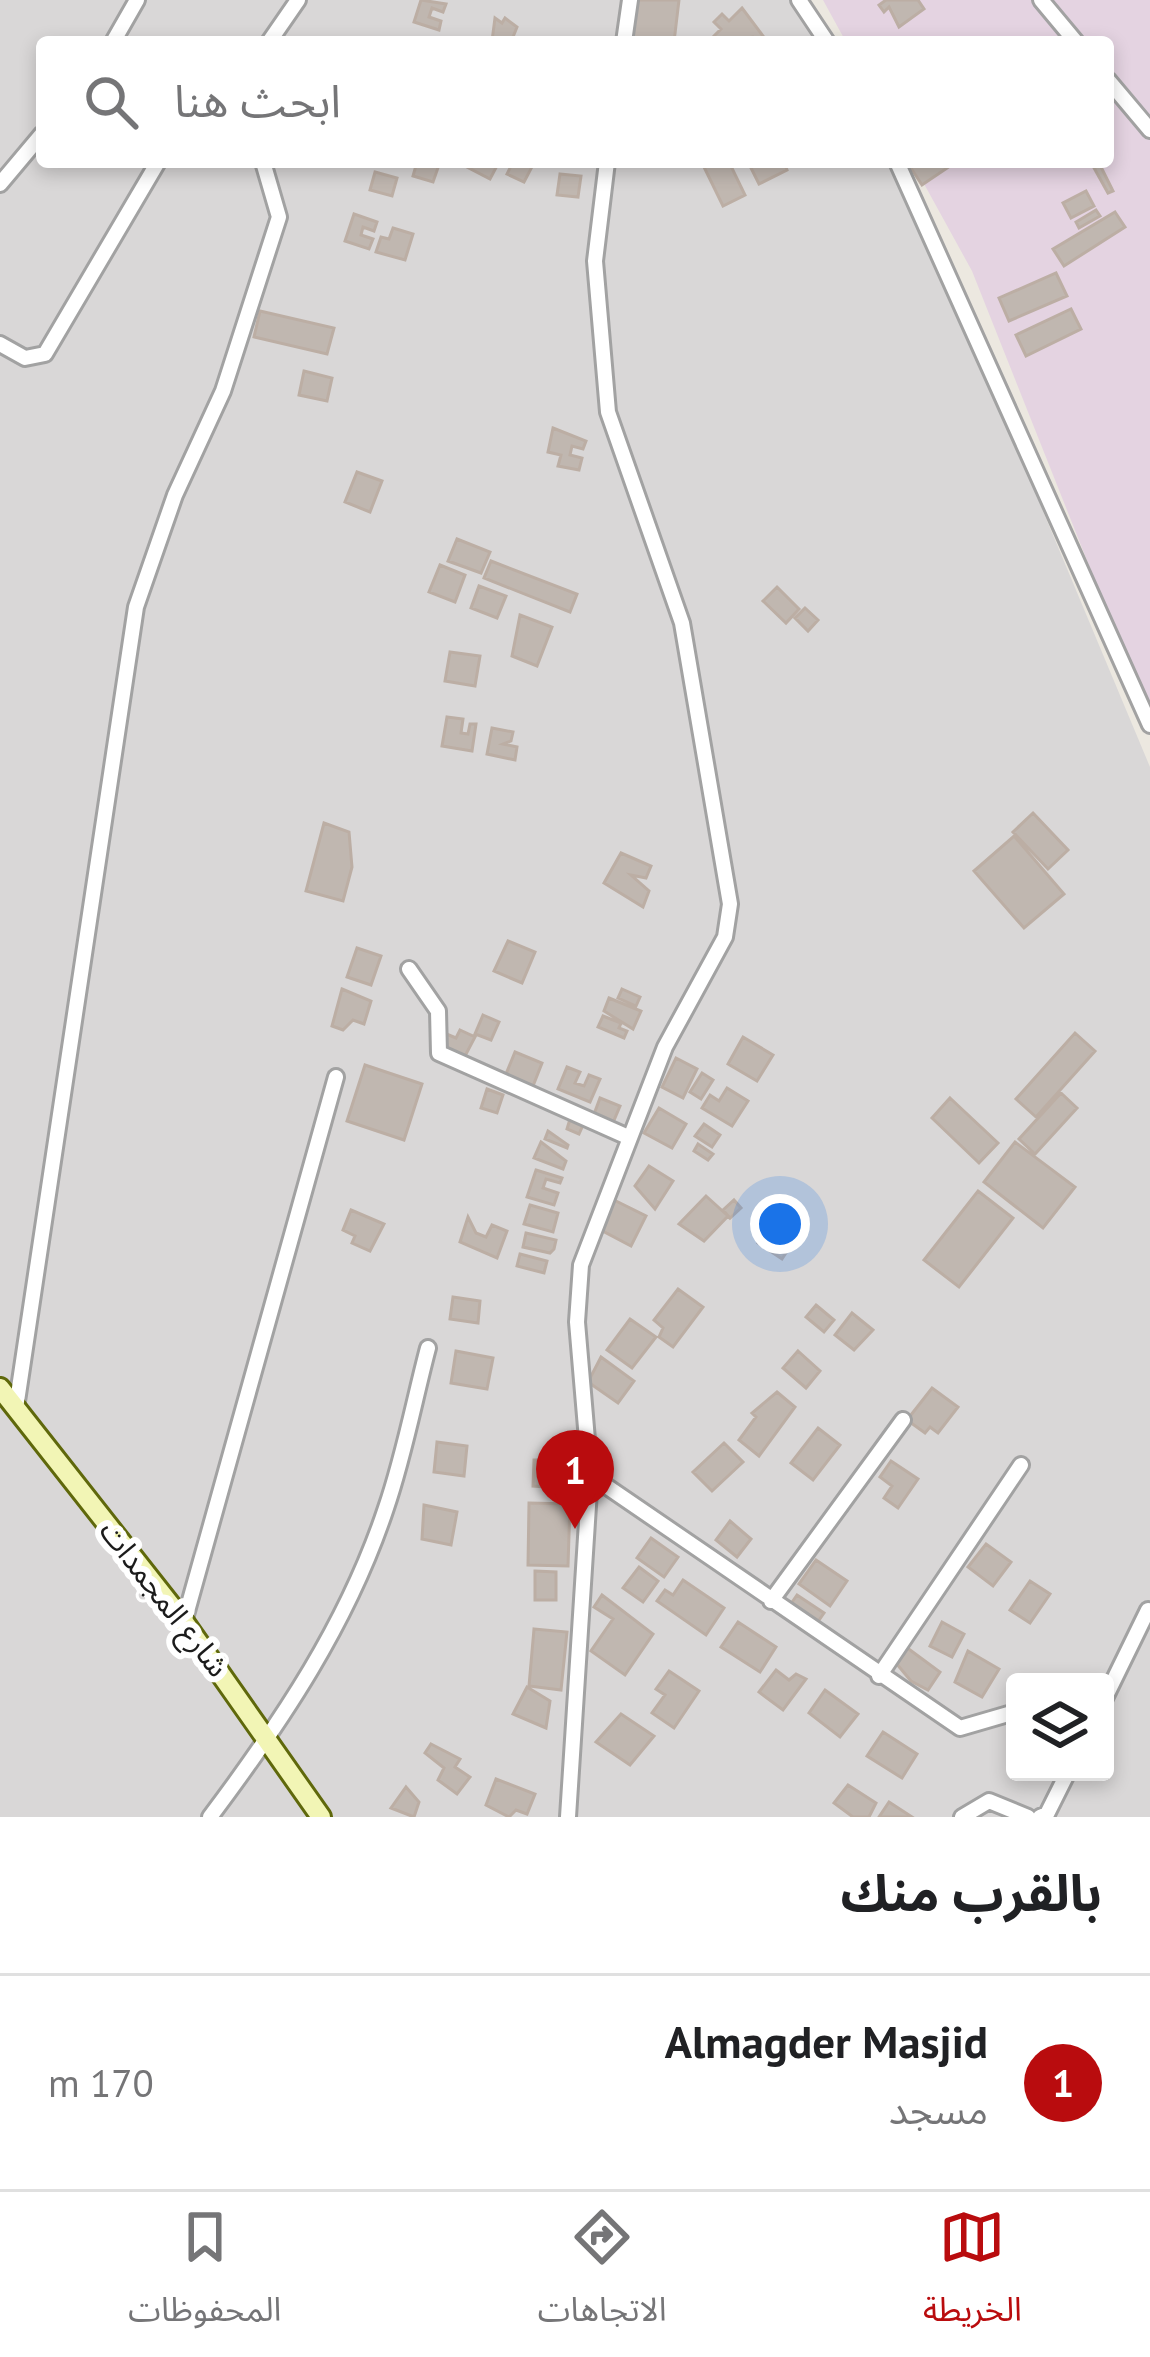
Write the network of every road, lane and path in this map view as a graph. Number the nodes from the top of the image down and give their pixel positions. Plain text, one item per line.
1 (137, 0) edge
2 (298, 0) edge
3 (630, 0) edge
4 (799, 0) edge
5 (1041, 0) edge
6 (116, 36) edge
7 (273, 36) edge
8 (625, 36) edge
9 (823, 36) edge
10 (1071, 36) edge
11 (1114, 87) edge
12 (1150, 130) edge
13 (36, 141) edge
14 (154, 168) edge
15 (265, 168) edge
16 (606, 168) edge
17 (900, 168) edge
18 (0, 184) edge
19 (0, 344) edge
20 (1150, 725) edge
21 (409, 969) dead end
22 (336, 1077) dead end
23 (628, 1137) junction
24 (428, 1348) dead end
25 (0, 1388) edge
26 (16, 1408) junction
27 (903, 1420) dead end
28 (1021, 1465) dead end
29 (590, 1475) junction
30 (771, 1601) junction
31 (1148, 1610) edge
32 (184, 1622) junction
33 (879, 1676) junction
34 (1114, 1680) edge
35 (1006, 1715) edge
36 (268, 1739) junction
37 (1064, 1781) edge
38 (210, 1817) edge
39 (321, 1817) edge
40 (568, 1817) edge
41 (962, 1817) edge
42 (1028, 1817) edge
43 (1040, 1817) edge

1 - 6 street
2 - 7 street
3 - 8 street
4 - 9 street
5 - 10 street
11 - 12 street
13 - 18 street
14 - 19 street
15 - 26 street
16 - 23 street
17 - 20 street
21 - 23 street
22 - 32 street
23 - 29 street
24 - 36 street
25 - 26 main road, شارع المجمدات
26 - 32 main road, شارع المجمدات
27 - 30 street
28 - 33 street
29 - 30 street
29 - 40 street
30 - 33 street
31 - 34 street
32 - 36 main road, شارع المجمدات
33 - 35 street
36 - 38 street
36 - 39 main road, شارع المجمدات
37 - 43 street
41 - 42 street

